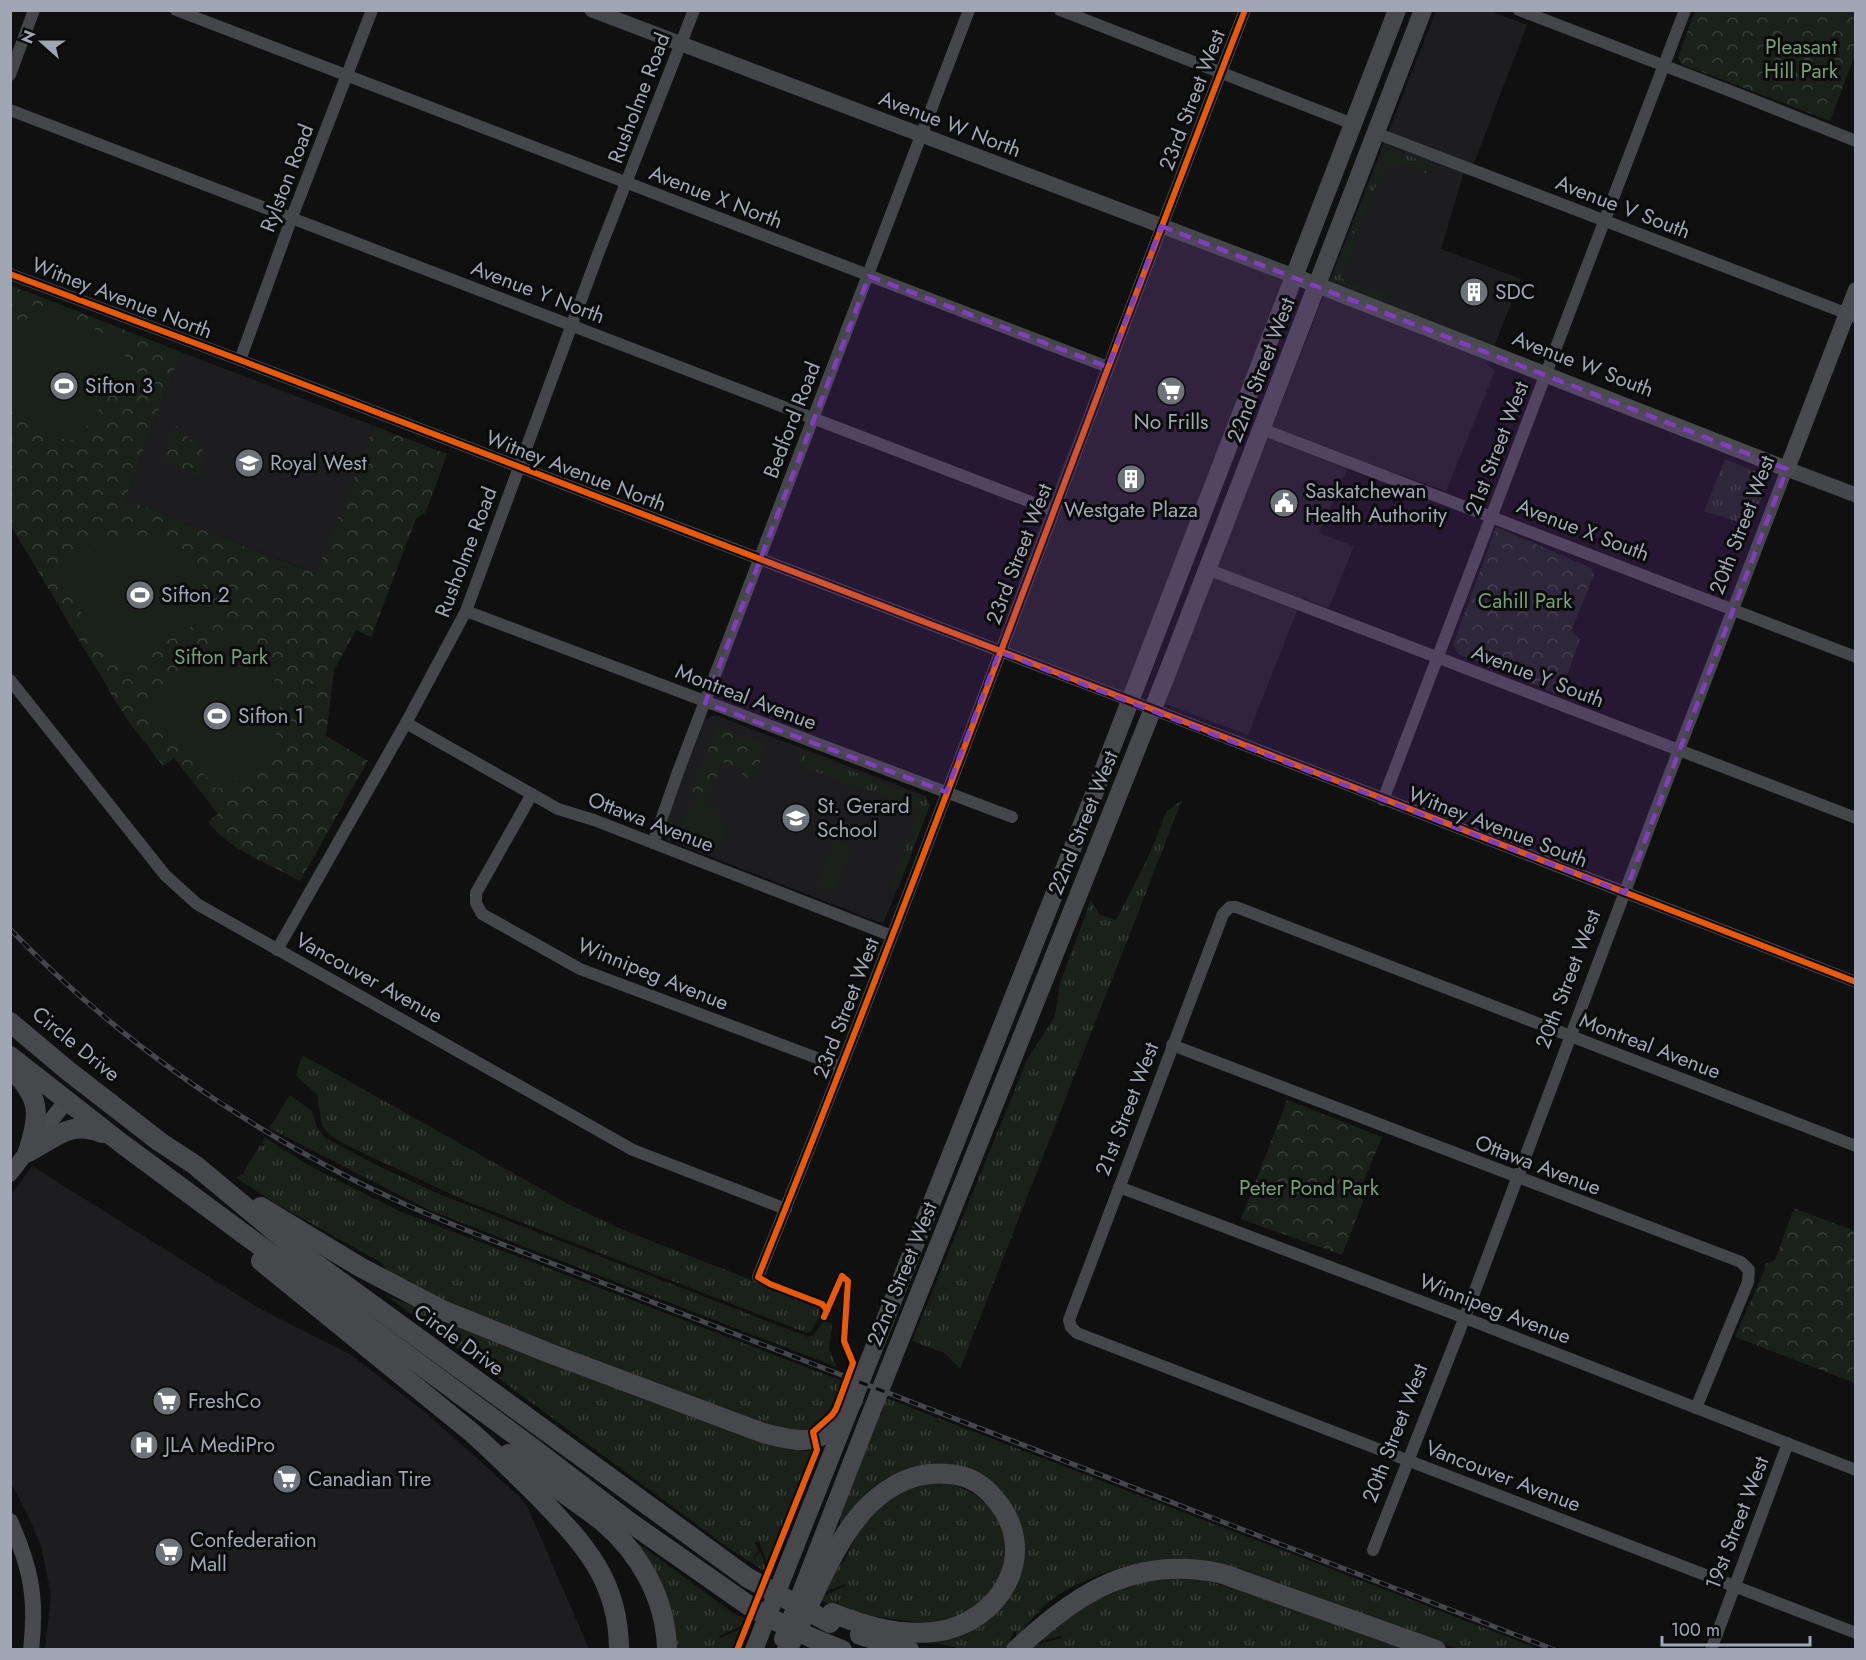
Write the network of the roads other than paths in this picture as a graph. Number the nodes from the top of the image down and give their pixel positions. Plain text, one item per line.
1 (34, 10) edge
2 (176, 10) edge
3 (372, 10) edge
4 (592, 10) edge
5 (693, 10) edge
6 (969, 10) edge
7 (1060, 10) edge
8 (1245, 10) edge
9 (1397, 10) edge
10 (1423, 10) edge
11 (1519, 10) edge
12 (1685, 10) edge
13 (680, 45) junction
14 (1665, 66) junction
15 (1220, 73) junction
16 (10, 75) edge
17 (347, 75) junction
18 (10, 110) edge
19 (1353, 124) junction
20 (1376, 133) junction
21 (922, 136) junction
22 (1856, 141) edge
23 (627, 183) junction
24 (292, 217) junction
25 (1605, 220) junction
26 (1161, 226) junction
27 (10, 274) edge
28 (869, 276) junction
29 (1294, 276) junction
30 (1318, 285) junction
31 (1856, 290) edge
32 (1851, 316) edge
33 (571, 326) junction
34 (240, 360) junction
35 (1108, 367) junction
36 (1547, 374) junction
37 (812, 419) junction
38 (1262, 429) junction
39 (519, 467) junction
40 (1788, 469) junction
41 (1856, 495) edge
42 (1052, 510) junction
43 (1492, 517) junction
44 (760, 560) junction
45 (1207, 569) junction
46 (1734, 609) junction
47 (466, 611) junction
48 (999, 652) junction
49 (1856, 657) edge
50 (1437, 658) junction
51 (10, 681) edge
52 (1130, 701) junction
53 (705, 703) junction
54 (1152, 709) junction
55 (406, 723) junction
56 (1679, 751) junction
57 (946, 792) junction
58 (532, 794) junction
59 (1383, 800) junction
60 (1012, 817) dead end
61 (1856, 818) edge
62 (653, 843) junction
63 (1625, 893) junction
64 (1230, 907) joint
65 (892, 936) junction
66 (277, 950) junction
67 (1856, 982) edge
68 (10, 1023) edge
69 (1571, 1036) junction
70 (1172, 1045) junction
71 (10, 1056) edge
72 (841, 1067) junction
73 (10, 1068) edge
74 (66, 1101) junction
75 (121, 1143) junction
76 (1856, 1146) edge
77 (28, 1152) junction
78 (195, 1165) junction
79 (10, 1174) edge
80 (1517, 1178) junction
81 (182, 1187) junction
82 (1119, 1187) junction
83 (786, 1209) junction
84 (297, 1250) junction
85 (758, 1277) dead end
86 (1464, 1318) junction
87 (1071, 1327) joint
88 (854, 1400) junction
89 (1696, 1408) junction
90 (470, 1431) junction
91 (1788, 1443) junction
92 (1409, 1461) junction
93 (1856, 1470) edge
94 (10, 1521) edge
95 (1373, 1550) dead end
96 (1733, 1586) junction
97 (831, 1618) junction
98 (1856, 1633) edge
99 (32, 1650) edge
100 (619, 1650) edge
101 (667, 1650) edge
102 (754, 1650) edge
103 (779, 1650) edge
104 (787, 1650) edge
105 (842, 1650) edge
106 (909, 1650) edge
107 (1016, 1650) edge
108 (1436, 1650) edge
109 (1711, 1650) edge

1 - 16 street
2 - 17 street, Avenue X North
3 - 17 street, Rylston Road
4 - 13 street, Avenue W North
5 - 13 street, Rusholme Road
6 - 21 street, Bedford Road
7 - 15 street
8 - 15 street, 23rd Street West
9 - 19 main road, 22nd Street West
10 - 20 main road, 22nd Street West
11 - 14 street
12 - 14 street, 21st Street West
13 - 21 street, Avenue W North
13 - 23 street, Rusholme Road
14 - 22 street
14 - 25 street, 21st Street West
15 - 19 street
15 - 26 street, 23rd Street West
17 - 23 street, Avenue X North
17 - 24 street, Rylston Road
18 - 24 street, Avenue Y North
19 - 29 main road, 22nd Street West
20 - 25 street, Avenue V South
20 - 30 main road, 22nd Street West
21 - 26 street, Avenue W North
21 - 28 street, Bedford Road
23 - 28 street, Avenue X North
23 - 33 street, Rusholme Road
24 - 33 street, Avenue Y North
24 - 34 street, Rylston Road
25 - 32 street, Avenue V South
25 - 36 street, 21st Street West
26 - 29 street, Avenue W North
26 - 35 street, 23rd Street West
27 - 34 street, Witney Avenue North
28 - 35 street, Avenue X North
28 - 37 street, Bedford Road
29 - 30 main road, Avenue W South
29 - 52 main road, 22nd Street West
30 - 36 main road, Avenue W South
30 - 38 main road, 22nd Street West
31 - 32 main road, 20th Street West
32 - 40 main road, 20th Street West
33 - 37 street, Avenue Y North
33 - 39 street, Rusholme Road
34 - 39 street, Witney Avenue North
35 - 42 street, 23rd Street West
36 - 40 main road, Avenue W South
36 - 43 street, 21st Street West
37 - 42 street, Avenue Y North
37 - 44 street, Bedford Road
38 - 43 street, Avenue X South
38 - 45 main road, 22nd Street West
39 - 44 street, Witney Avenue North
39 - 47 street, Rusholme Road
40 - 41 street, Avenue W South
40 - 46 street, 20th Street West
42 - 48 street, 23rd Street West
43 - 46 street, Avenue X South
43 - 50 street, 21st Street West
44 - 48 street, Witney Avenue North
44 - 53 street, Bedford Road
45 - 50 street, Avenue Y South
45 - 54 main road, 22nd Street West
46 - 49 street, Avenue X South
46 - 56 street, 20th Street West
47 - 53 street, Montreal Avenue
47 - 55 street, Rusholme Road
48 - 52 street, Witney Avenue North
48 - 57 street, 23rd Street West
50 - 56 street, Avenue Y South
50 - 59 street, 21st Street West
51 - 66 street, Vancouver Avenue
52 - 54 street, Witney Avenue South
52 - 88 main road, 22nd Street West
53 - 57 street, Montreal Avenue
53 - 62 street, Bedford Road
54 - 59 street, Witney Avenue South
54 - 103 main road, 22nd Street West
55 - 58 street, Ottawa Avenue
55 - 66 street, Rusholme Road
56 - 61 street, Avenue Y South
56 - 63 street, 20th Street West
57 - 60 street, Montreal Avenue
57 - 65 street, 23rd Street West
58 - 62 street, Ottawa Avenue
58 - 72 street, Winnipeg Avenue
59 - 63 street, Witney Avenue South
62 - 65 street, Ottawa Avenue
63 - 67 street, Witney Avenue South
63 - 69 street, 20th Street West
64 - 69 street, Montreal Avenue
64 - 70 street, 21st Street West
65 - 72 street, 23rd Street West
66 - 83 street, Vancouver Avenue
68 - 74 highway
68 - 78 highway, Circle Drive
69 - 76 street, Montreal Avenue
69 - 80 street, 20th Street West
70 - 80 street, Ottawa Avenue
70 - 82 street, 21st Street West
71 - 74 highway, Circle Drive
72 - 83 street, 23rd Street West
73 - 77 highway
74 - 75 highway, Circle Drive
74 - 77 main road
74 - 84 highway
75 - 77 highway
75 - 81 highway, Circle Drive
77 - 79 main road
78 - 84 highway, Circle Drive
78 - 88 highway
80 - 86 street, 20th Street West
80 - 89 street, Ottawa Avenue
81 - 90 highway
81 - 105 highway, Circle Drive, bridge
82 - 86 street, Winnipeg Avenue
82 - 87 street, 21st Street West
83 - 85 street, 23rd Street West
84 - 97 highway, Circle Drive, bridge
86 - 89 street, Winnipeg Avenue
86 - 92 street, 20th Street West
87 - 92 street, Vancouver Avenue
88 - 102 main road, 22nd Street West
89 - 91 street, Winnipeg Avenue
90 - 100 highway
90 - 101 highway
91 - 93 street, Winnipeg Avenue
91 - 96 street, 19st Street West
92 - 95 street, 20th Street West
92 - 96 street, Vancouver Avenue
94 - 99 main road
96 - 98 street, Vancouver Avenue
96 - 109 street, 19st Street West
97 - 104 highway
97 - 106 highway, Circle Drive
107 - 108 highway

